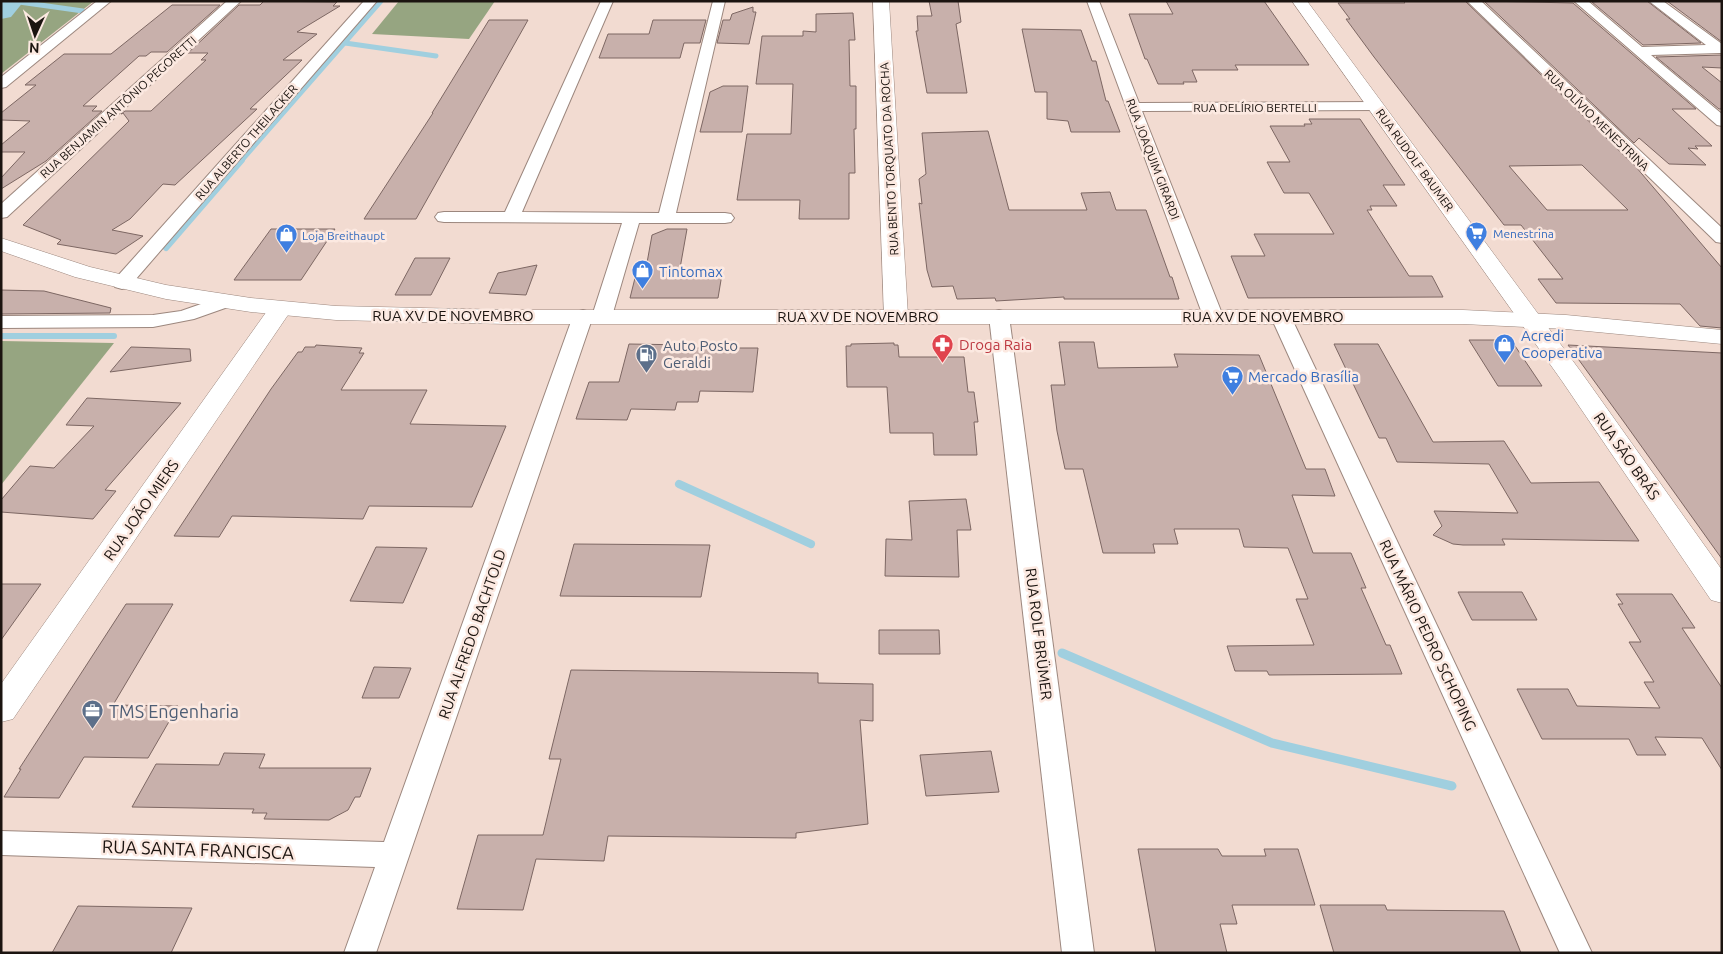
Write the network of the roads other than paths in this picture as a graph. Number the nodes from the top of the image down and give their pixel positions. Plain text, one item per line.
1 (105, 1) edge
2 (236, 1) edge
3 (371, 1) edge
4 (607, 1) edge
5 (720, 1) edge
6 (882, 1) edge
7 (1093, 1) edge
8 (1299, 1) edge
9 (1472, 1) edge
10 (1580, 1) edge
11 (1655, 1) edge
12 (1721, 49) edge
13 (1639, 51) junction
14 (1, 84) edge
15 (1376, 106) junction
16 (1704, 106) junction
17 (1722, 106) edge
18 (1134, 107) junction
19 (1722, 122) edge
20 (1, 213) edge
21 (444, 217) dead end
22 (511, 217) junction
23 (632, 217) junction
24 (666, 218) junction
25 (725, 218) dead end
26 (1722, 238) edge
27 (1, 244) edge
28 (122, 283) junction
29 (221, 302) junction
30 (280, 309) junction
31 (593, 316) junction
32 (896, 316) junction
33 (1000, 316) junction
34 (1213, 316) junction
35 (1281, 316) junction
36 (1531, 319) junction
37 (1, 322) edge
38 (1722, 337) edge
39 (1722, 594) edge
40 (1, 710) edge
41 (1, 843) edge
42 (394, 855) junction
43 (360, 953) edge
44 (1078, 953) edge
45 (1576, 953) edge

1 - 14 street
2 - 20 street, RUA BENJAMIN ANTÔNIO PEGORETTI
3 - 28 street, RUA ALBERTO THEILACKER
4 - 22 street
5 - 24 street
6 - 32 street, RUA BENTO TORQUATO DA ROCHA
7 - 18 street, RUA JOAQUIM GIRARDI
8 - 15 street, RUA RUDOLF BAUMER
9 - 26 street, RUA OLÍVIO MENESTRINA
10 - 13 street
11 - 12 street
12 - 13 street
13 - 16 street
15 - 18 street, RUA DELÍRIO BERTELLI
15 - 36 street, RUA RUDOLF BAUMER
16 - 17 street
16 - 19 street
18 - 34 street, RUA JOAQUIM GIRARDI
21 - 22 street
22 - 23 street
23 - 24 street
23 - 31 street, RUA ALFREDO BACHTOLD
24 - 25 street
27 - 28 street, RUA XV DE NOVEMBRO
28 - 29 street, RUA XV DE NOVEMBRO
29 - 30 street, RUA XV DE NOVEMBRO
29 - 37 street
30 - 31 street, RUA XV DE NOVEMBRO
30 - 40 street, RUA JOÃO MIERS
31 - 32 street, RUA XV DE NOVEMBRO
31 - 42 street, RUA ALFREDO BACHTOLD
32 - 33 street, RUA XV DE NOVEMBRO
33 - 34 street, RUA XV DE NOVEMBRO
33 - 44 street, RUA ROLF BRÜMER
34 - 35 street, RUA XV DE NOVEMBRO
35 - 36 street, RUA XV DE NOVEMBRO
35 - 45 street, RUA MÁRIO PEDRO SCHOPING
36 - 38 street, RUA XV DE NOVEMBRO
36 - 39 street, RUA SÃO BRÁS
41 - 42 street, RUA SANTA FRANCISCA
42 - 43 street, RUA ALFREDO BACHTOLD

